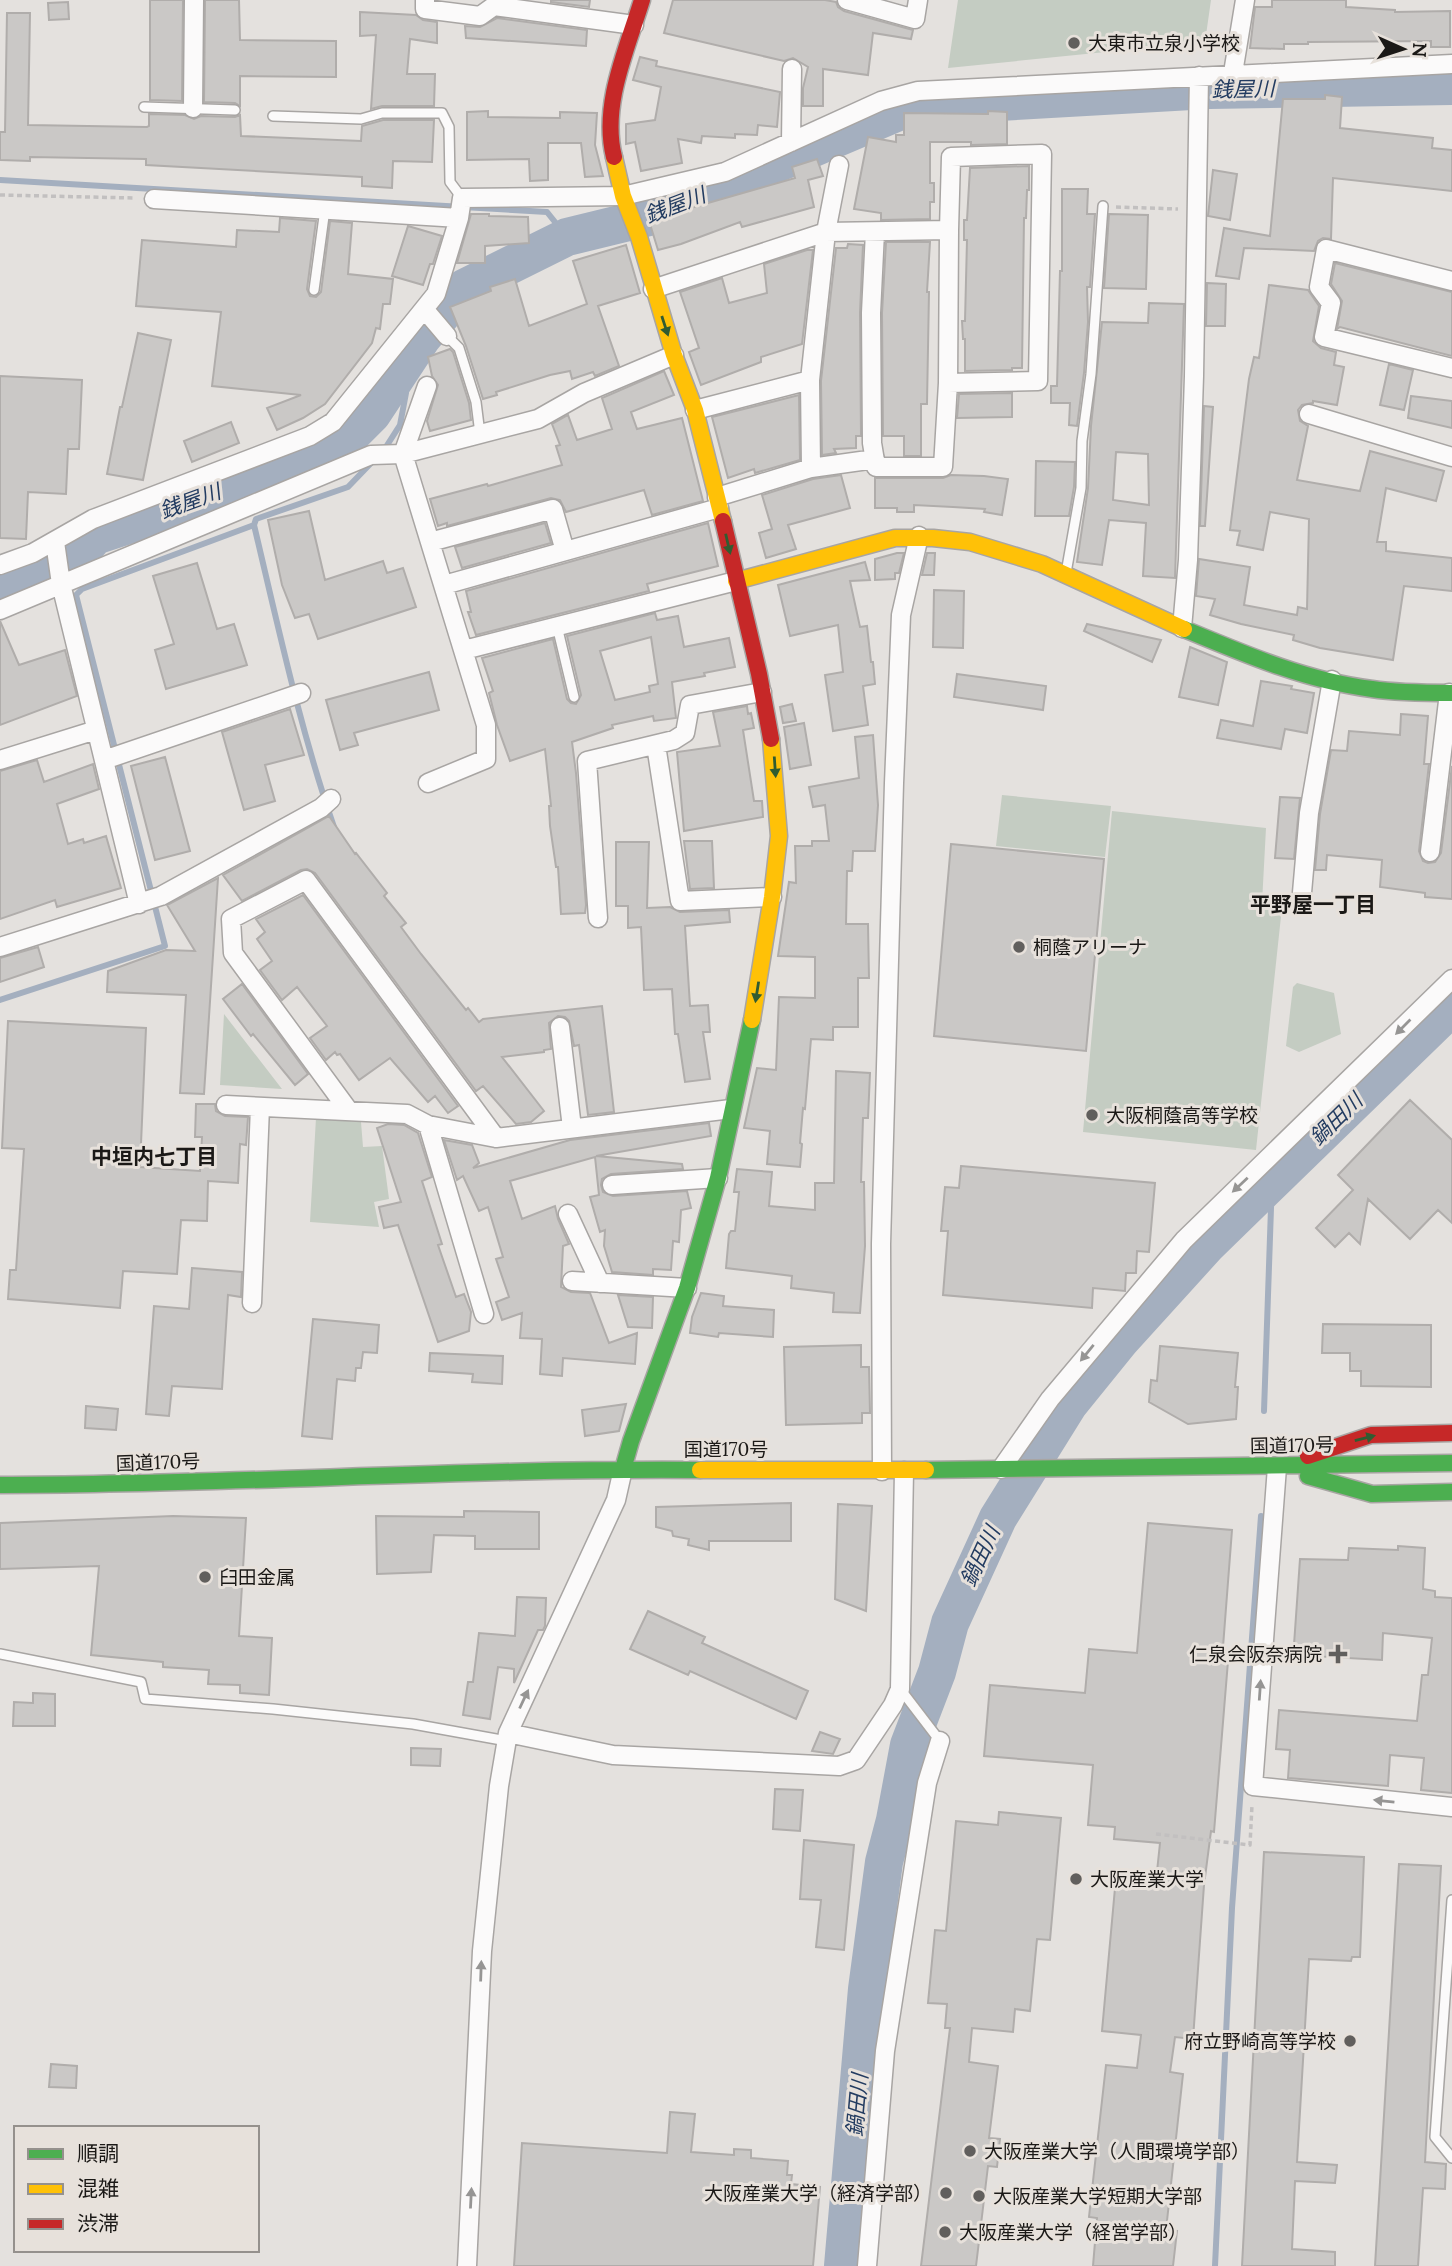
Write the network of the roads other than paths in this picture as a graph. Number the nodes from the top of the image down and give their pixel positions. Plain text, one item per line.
1 (194, 0) edge
2 (425, 0) edge
3 (642, 0) edge
4 (847, 0) edge
5 (918, 0) edge
6 (1245, 0) edge
7 (634, 25) junction
8 (1452, 64) edge
9 (792, 69) dead end
10 (1233, 73) junction
11 (1199, 76) junction
12 (144, 107) dead end
13 (194, 108) junction
14 (234, 110) dead end
15 (273, 116) dead end
16 (791, 142) junction
17 (839, 165) dead end
18 (624, 196) junction
19 (154, 199) road end
20 (1103, 206) road end
21 (325, 209) junction
22 (460, 209) junction
23 (949, 230) junction
24 (826, 232) junction
25 (875, 232) junction
26 (1452, 281) edge
27 (653, 289) junction
28 (314, 290) dead end
29 (425, 310) junction
30 (447, 336) joint
31 (674, 355) junction
32 (1452, 368) edge
33 (810, 380) junction
34 (948, 383) junction
35 (427, 386) dead end
36 (695, 410) junction
37 (1310, 414) dead end
38 (480, 434) junction
39 (387, 454) junction
40 (1452, 457) edge
41 (875, 459) junction
42 (811, 468) junction
43 (718, 502) junction
44 (919, 536) junction
45 (55, 542) junction
46 (430, 542) junction
47 (565, 551) junction
48 (0, 565) edge
49 (1065, 575) junction
50 (736, 581) junction
51 (61, 584) junction
52 (444, 585) junction
53 (0, 610) edge
54 (557, 626) junction
55 (1182, 628) junction
56 (464, 650) junction
57 (1332, 680) junction
58 (762, 692) junction
59 (1450, 693) edge
60 (296, 696) dead end
61 (574, 697) dead end
62 (96, 730) junction
63 (656, 746) junction
64 (112, 757) junction
65 (0, 760) edge
66 (428, 782) dead end
67 (326, 803) dead end
68 (1430, 852) dead end
69 (772, 897) junction
70 (149, 900) junction
71 (1301, 904) dead end
72 (598, 918) dead end
73 (0, 947) edge
74 (1452, 979) edge
75 (560, 1027) dead end
76 (226, 1105) dead end
77 (260, 1107) junction
78 (732, 1109) junction
79 (349, 1111) junction
80 (428, 1125) junction
81 (572, 1128) junction
82 (496, 1138) junction
83 (718, 1178) junction
84 (612, 1185) dead end
85 (568, 1214) dead end
86 (572, 1281) dead end
87 (600, 1283) junction
88 (687, 1289) junction
89 (252, 1303) dead end
90 (484, 1314) dead end
91 (1452, 1433) edge
92 (1452, 1463) edge
93 (1277, 1467) junction
94 (623, 1469) junction
95 (1008, 1469) junction
96 (882, 1471) junction
97 (904, 1471) junction
98 (0, 1485) edge
99 (1452, 1492) edge
100 (0, 1654) edge
101 (904, 1694) junction
102 (507, 1737) junction
103 (937, 1737) joint
104 (1452, 1807) edge
105 (1452, 1900) edge
106 (1452, 2158) edge
107 (467, 2266) edge
108 (867, 2266) edge

1 - 13 street
2 - 7 street
3 - 7 main road
4 - 5 street
6 - 10 street
7 - 18 main road
8 - 10 street
9 - 16 street
10 - 11 street
11 - 16 street
11 - 55 street
12 - 13 lane
13 - 14 lane
15 - 22 lane
16 - 18 street
17 - 24 street
18 - 22 street
18 - 27 main road
19 - 21 street
20 - 49 lane
21 - 22 street
21 - 28 lane
22 - 29 street
23 - 25 street
23 - 34 street
23 - 34 street
24 - 25 street
24 - 27 street
24 - 33 street
25 - 41 street
26 - 32 street
27 -> 31 main road
29 - 30 street
29 - 45 street
30 - 38 lane
31 - 36 main road
31 - 38 street
33 - 36 street
33 - 42 street
34 - 41 street
35 - 39 street
36 - 43 main road
37 - 40 street
38 - 39 street
39 - 46 street
39 - 51 street
41 - 42 street
42 - 43 street
43 - 47 street
43 -> 50 main road
44 - 49 main road
44 - 50 main road
44 - 96 street
45 - 48 street
45 - 51 street
46 - 47 street
46 - 52 street
47 - 52 street
49 - 55 main road
50 - 54 street
50 - 58 main road
51 - 53 street
51 - 62 street
52 - 56 street
54 - 56 street
54 - 61 lane
55 - 57 main road
56 - 66 street
57 - 59 main road
57 - 71 street
58 - 63 street
58 -> 69 main road
59 - 68 street
60 - 64 street
62 - 64 street
62 - 65 street
63 - 69 street
63 - 72 street
64 - 70 street
67 - 70 street
69 -> 78 main road
70 - 73 street
74 -> 95 street
75 - 81 street
76 - 77 street
77 - 79 street
77 - 89 street
78 - 81 street
78 - 83 main road
79 - 80 street
79 - 82 street
80 - 82 street
80 - 90 street
81 - 82 street
83 - 84 street
83 - 88 main road
85 - 87 street
86 - 87 street
87 - 88 street
88 - 94 main road
93 -> 91 main road
92 - 93 main road, 国道170号
93 - 95 main road, 国道170号
93 - 99 main road
104 -> 93 street
94 - 96 main road, 国道170号
94 - 98 main road, 国道170号
102 -> 94 street
95 - 97 main road, 国道170号
96 - 97 main road, 国道170号
97 - 101 street
100 - 102 lane
101 - 102 street
101 - 103 lane
107 -> 102 street
103 - 108 street
105 - 106 lane

